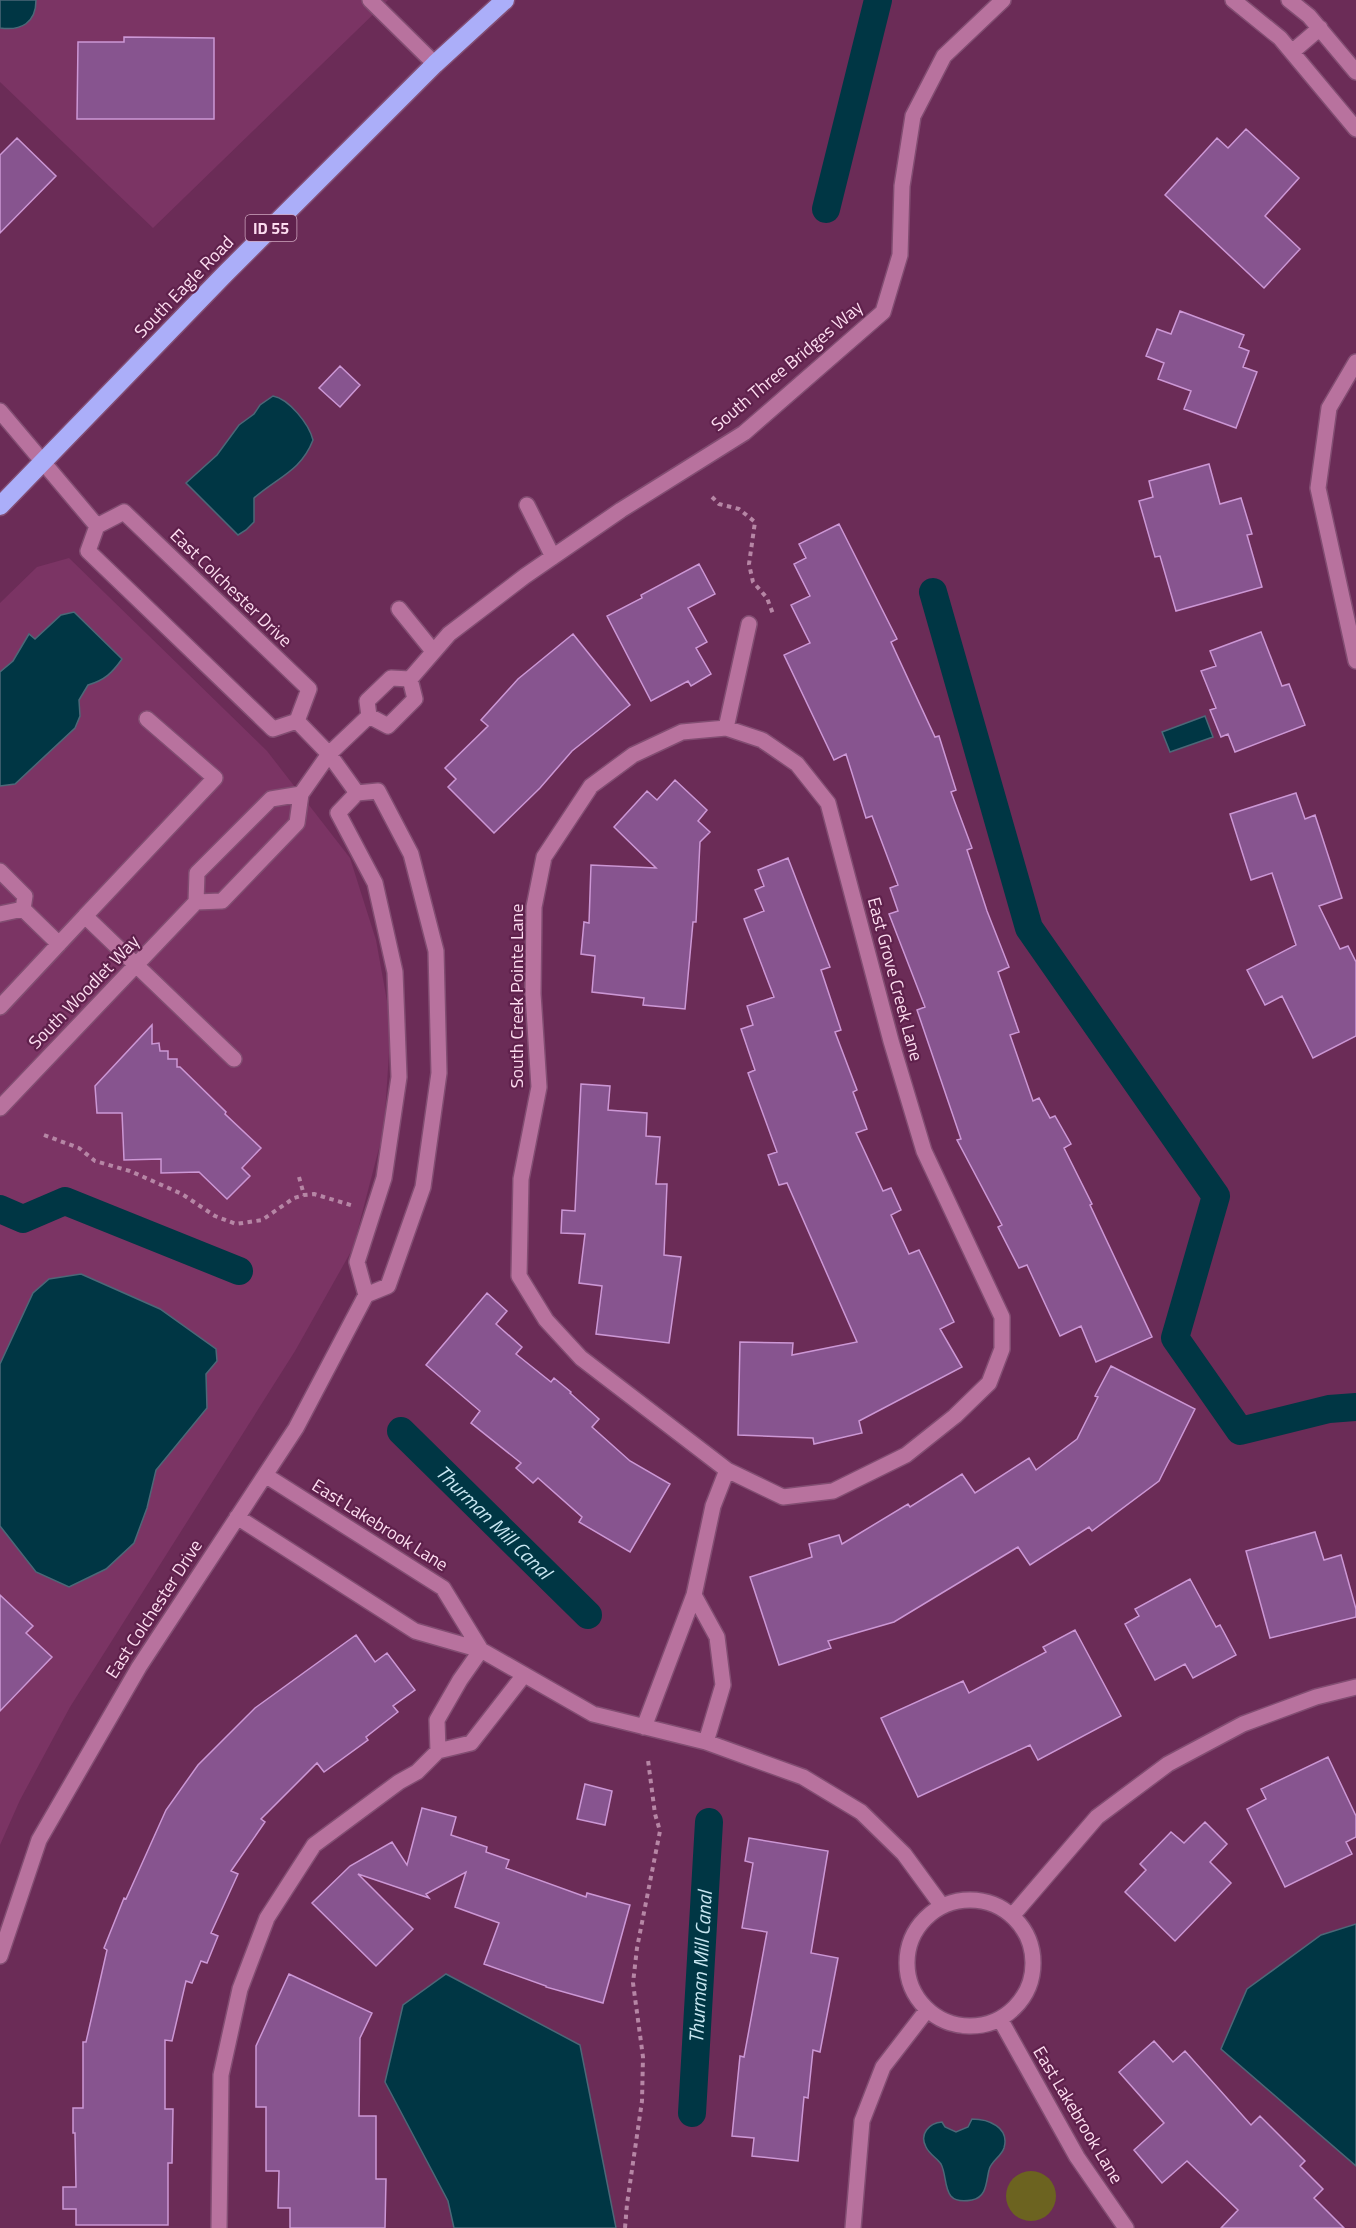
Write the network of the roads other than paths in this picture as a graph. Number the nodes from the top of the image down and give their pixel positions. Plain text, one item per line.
1 (370, 0) edge
2 (505, 0) edge
3 (1003, 0) edge
4 (1233, 0) edge
5 (1289, 0) edge
6 (1320, 28) junction
7 (1292, 52) junction
8 (435, 64) junction
9 (1356, 72) edge
10 (1356, 129) edge
11 (1356, 362) edge
12 (0, 411) edge
13 (43, 462) junction
14 (527, 505) dead end
15 (0, 506) edge
16 (97, 526) junction
17 (553, 557) junction
18 (399, 609) dead end
19 (749, 624) dead end
20 (433, 651) junction
21 (1356, 661) edge
22 (410, 679) junction
23 (369, 716) junction
24 (147, 719) dead end
25 (297, 721) junction
26 (726, 728) junction
27 (329, 754) junction
28 (357, 793) junction
29 (301, 794) junction
30 (0, 871) edge
31 (196, 902) junction
32 (23, 909) junction
33 (0, 914) edge
34 (85, 916) junction
35 (59, 944) junction
36 (136, 965) junction
37 (0, 1007) edge
38 (234, 1059) dead end
39 (0, 1108) edge
40 (366, 1295) junction
41 (989, 1383) joint
42 (727, 1470) junction
43 (265, 1475) junction
44 (237, 1518) junction
45 (694, 1595) junction
46 (481, 1650) junction
47 (524, 1675) junction
48 (1356, 1687) edge
49 (644, 1727) junction
50 (706, 1742) junction
51 (438, 1751) junction
52 (942, 1906) junction
53 (1012, 1916) junction
54 (0, 1956) edge
55 (927, 2010) junction
56 (1000, 2019) junction
57 (219, 2228) edge
58 (853, 2228) edge
59 (1126, 2228) edge

1 - 8 street
2 - 8 highway, South Eagle Road / ID 55
3 - 17 street, South Three Bridges Way
4 - 7 street
5 - 6 street
6 - 7 street
6 - 9 street
7 - 10 street
8 - 13 highway, South Eagle Road / ID 55
11 - 21 street
12 - 13 street
13 - 15 highway, South Eagle Road / ID 55
13 - 16 street
14 - 17 street
16 - 25 street
16 - 25 street, East Colchester Drive
17 - 20 street, South Three Bridges Way
18 - 20 street
19 - 26 street
20 - 22 street, South Three Bridges Way
22 - 23 street
22 - 23 street
23 - 27 street
24 - 34 street
25 - 27 street
26 - 41 street, East Grove Creek Lane
26 - 42 street, South Creek Pointe Lane
27 - 28 street
27 - 29 street
28 - 40 street
28 - 40 street
29 - 31 street
29 - 31 street
30 - 32 street
31 - 36 street, South Woodlet Way
32 - 33 street
32 - 35 street
34 - 35 street
34 - 36 street
35 - 37 street
36 - 38 street
36 - 39 street, South Woodlet Way
40 - 43 street, East Colchester Drive
41 - 42 street, South Creek Pointe Lane
42 - 45 street
43 - 44 street, East Colchester Drive
43 - 46 street, East Lakebrook Lane
44 - 46 street, East Lakebrook Lane
44 - 54 street, East Colchester Drive
45 - 49 street
45 - 50 street
46 - 47 street, East Lakebrook Lane
46 - 51 street
47 - 49 street, East Lakebrook Lane
47 - 51 street
48 - 53 street
49 - 50 street, East Lakebrook Lane
50 - 52 street, East Lakebrook Lane
51 - 57 street
52 - 53 street
52 - 55 street
53 - 56 street
55 - 56 street
55 - 58 street
56 - 59 street, East Lakebrook Lane

